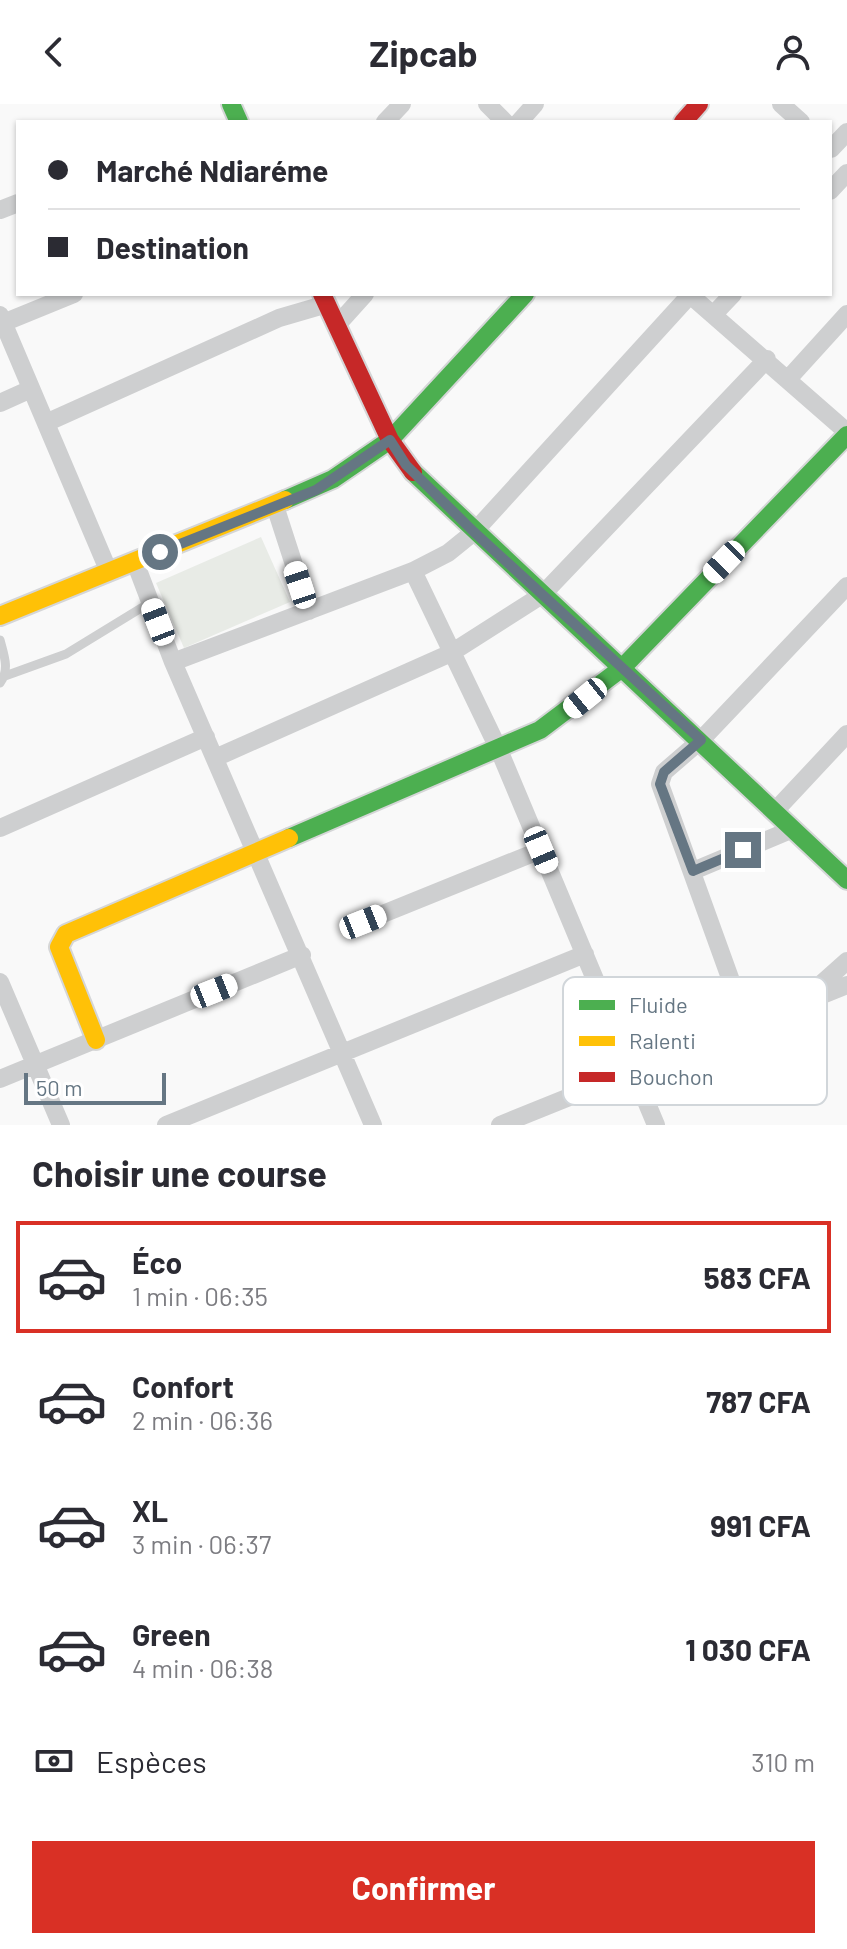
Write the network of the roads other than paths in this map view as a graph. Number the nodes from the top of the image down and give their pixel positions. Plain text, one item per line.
1 (402, 104) edge
2 (487, 104) edge
3 (535, 104) edge
4 (699, 104) edge
5 (781, 104) edge
6 (387, 120) edge
7 (503, 120) edge
8 (521, 120) edge
9 (685, 120) edge
10 (799, 120) edge
11 (847, 132) edge
12 (832, 148) edge
13 (847, 173) edge
14 (832, 189) edge
15 (68, 296) edge
16 (363, 296) edge
17 (523, 296) edge
18 (687, 296) edge
19 (691, 296) edge
20 (731, 296) edge
21 (325, 299) edge
22 (847, 314) edge
23 (713, 315) junction
24 (2, 319) edge
25 (338, 324) junction
26 (767, 359) junction
27 (789, 378) junction
28 (31, 389) junction
29 (0, 403) edge
30 (48, 422) junction
31 (847, 434) edge
32 (390, 440) junction
33 (275, 506) junction
34 (474, 532) junction
35 (135, 562) junction
36 (413, 571) junction
37 (109, 572) junction
38 (847, 586) edge
39 (542, 595) junction
40 (151, 602) junction
41 (309, 611) junction
42 (0, 616) edge
43 (0, 640) edge
44 (451, 653) junction
45 (173, 662) junction
46 (622, 668) junction
47 (3, 680) edge
48 (847, 734) edge
49 (206, 737) junction
50 (701, 740) junction
51 (499, 750) junction
52 (215, 758) junction
53 (774, 812) junction
54 (0, 828) edge
55 (793, 829) junction
56 (541, 850) junction
57 (258, 853) junction
58 (693, 871) junction
59 (844, 877) edge
60 (847, 893) edge
61 (363, 922) dead end
62 (585, 954) junction
63 (302, 955) junction
64 (847, 961) edge
65 (594, 977) edge
66 (730, 977) edge
67 (827, 979) edge
68 (0, 982) edge
69 (847, 985) edge
70 (827, 992) edge
71 (96, 1040) junction
72 (342, 1050) junction
73 (36, 1065) junction
74 (0, 1079) edge
75 (563, 1098) edge
76 (647, 1105) edge
77 (61, 1125) edge
78 (166, 1125) edge
79 (373, 1125) edge
80 (500, 1125) edge
81 (656, 1125) edge

1 - 6 street
2 - 7 street
3 - 8 street
4 - 9 street
5 - 10 street
11 - 12 street
13 - 14 street
15 - 24 street
16 - 25 street
17 - 32 street
18 - 34 street
19 - 23 street
20 - 23 street
21 - 25 street
21 - 30 street
22 - 27 street
23 - 26 street
24 - 28 street
25 - 32 street
26 - 27 street
26 - 39 street
27 - 31 street
28 - 29 street
28 - 30 street
30 - 37 street
31 - 46 street
32 - 33 street
32 - 34 street
33 - 35 street
33 - 41 street
34 - 36 street
34 - 39 street
35 - 37 street
35 - 40 street
36 - 41 street
36 - 44 street
37 - 42 street
38 - 50 street
39 - 44 street
39 - 46 street
40 - 45 street
40 - 47 lane
41 - 45 street
43 - 47 lane
44 - 51 street
44 - 52 street
45 - 49 street
46 - 50 street
46 - 51 street
48 - 53 street
49 - 52 street
49 - 54 street
50 - 53 street
50 - 58 street
51 - 56 street
51 - 57 street
52 - 57 street
53 - 55 street
55 - 58 street
55 - 59 street
56 - 61 street
56 - 62 street
57 - 63 street
57 - 71 street
58 - 66 street
59 - 60 street
62 - 65 street
62 - 72 street
63 - 71 street
63 - 72 street
64 - 67 street
68 - 73 street
69 - 70 street
71 - 73 street
72 - 78 street
72 - 79 street
73 - 74 street
73 - 77 street
75 - 80 street
76 - 81 street

